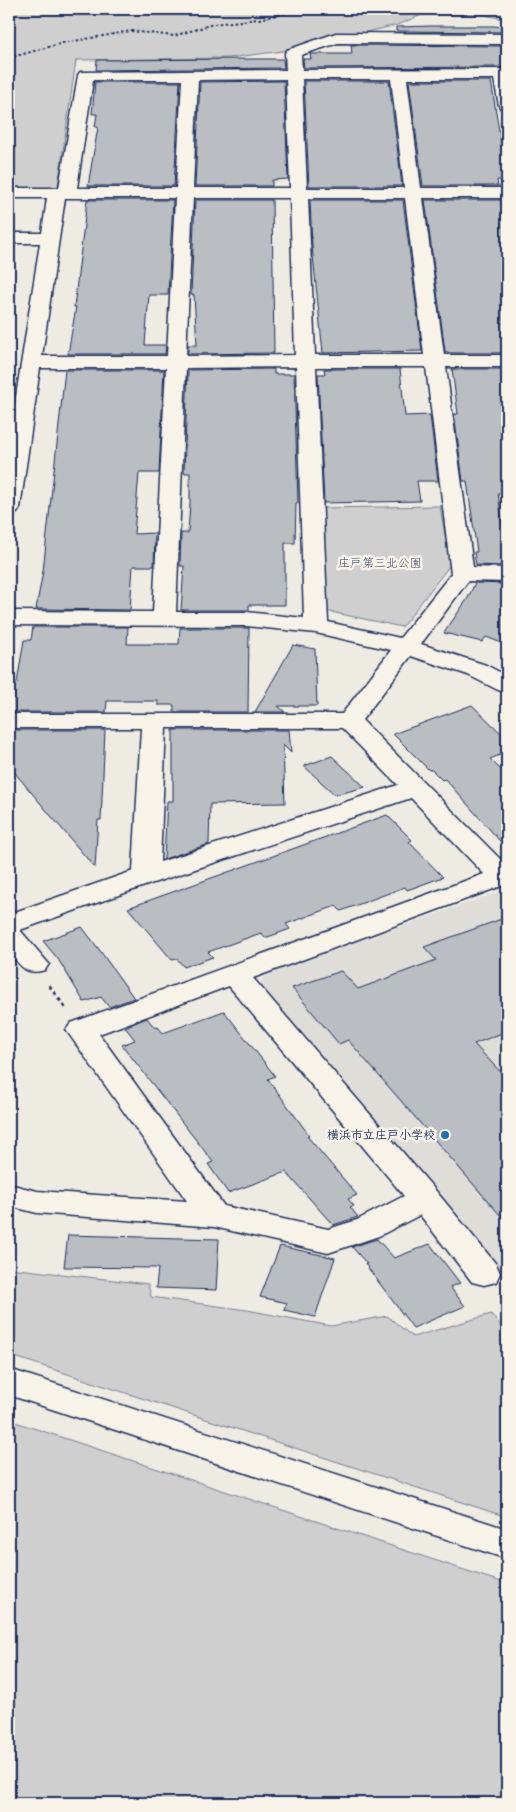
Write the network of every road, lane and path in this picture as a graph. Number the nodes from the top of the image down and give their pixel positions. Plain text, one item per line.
1 (298, 9) edge
2 (304, 9) edge
3 (295, 10) edge
4 (507, 39) edge
5 (9, 58) edge
6 (190, 74) junction
7 (294, 74) junction
8 (398, 74) junction
9 (504, 74) edge
10 (507, 106) edge
11 (184, 192) junction
12 (299, 192) junction
13 (9, 193) edge
14 (62, 193) junction
15 (414, 193) junction
16 (507, 193) edge
17 (9, 238) edge
18 (50, 238) junction
19 (30, 362) junction
20 (177, 362) junction
21 (434, 362) junction
22 (507, 362) edge
23 (305, 363) junction
24 (16, 416) edge
25 (9, 508) edge
26 (462, 574) junction
27 (507, 574) edge
28 (9, 618) edge
29 (164, 618) junction
30 (316, 626) junction
31 (408, 647) junction
32 (507, 685) edge
33 (9, 721) edge
34 (154, 721) junction
35 (349, 721) junction
36 (416, 788) junction
37 (505, 875) edge
38 (146, 876) junction
39 (9, 924) edge
40 (9, 935) edge
41 (35, 964) joint
42 (234, 974) junction
43 (81, 1030) junction
44 (9, 1195) edge
45 (425, 1199) junction
46 (214, 1215) junction
47 (484, 1273) dead end
48 (9, 1382) edge
49 (507, 1544) edge

1 - 3 path
2 - 3 path
3 - 5 path
4 - 7 street
6 - 7 street
6 - 11 street
6 - 14 street
7 - 8 street
7 - 12 street
8 - 9 street
8 - 15 street
9 - 10 street
11 - 12 street
11 - 14 street
11 - 20 street
12 - 15 street
12 - 23 street
13 - 14 street
14 - 18 street
15 - 16 street
15 - 21 street
17 - 18 street
18 - 19 street
19 - 20 street
19 - 24 street
20 - 23 street
20 - 29 street
21 - 22 street
21 - 23 street
21 - 26 street
23 - 30 street
24 - 25 street
26 - 27 street
26 - 31 street
28 - 29 street
29 - 30 street
30 - 31 street
31 - 32 street
31 - 35 street
33 - 34 street
34 - 35 street
34 - 38 street
35 - 36 street
36 - 37 street
36 - 38 street
37 - 42 street
38 - 39 street
40 - 41 street
41 - 43 path
42 - 43 street
42 - 45 street
43 - 46 street
44 - 46 street
45 - 46 street
45 - 47 street
48 - 49 street

